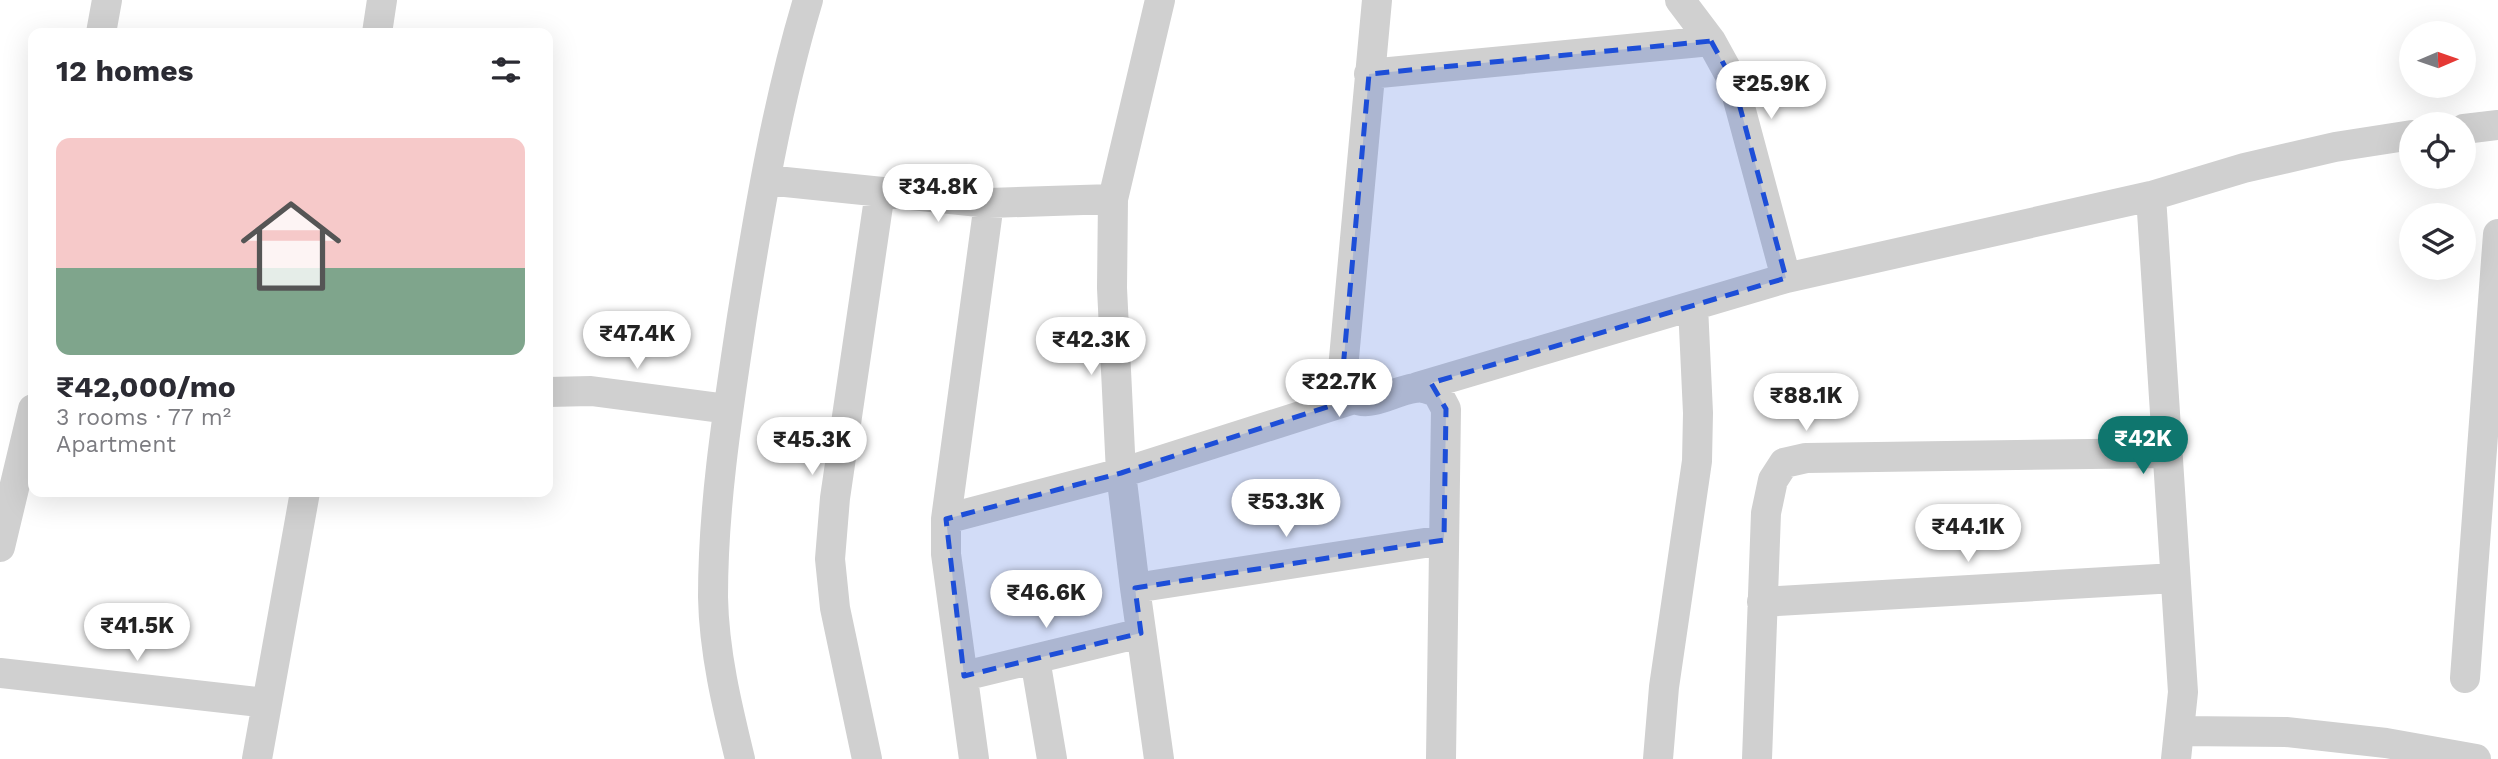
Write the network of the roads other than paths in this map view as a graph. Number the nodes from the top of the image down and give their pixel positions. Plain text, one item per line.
1 (107, 0) edge
2 (382, 0) edge
3 (808, 0) edge
4 (1160, 0) edge
5 (1377, 0) edge
6 (1679, 0) edge
7 (102, 28) edge
8 (378, 28) edge
9 (1711, 41) junction
10 (1369, 75) junction
11 (2498, 125) edge
12 (2476, 128) edge
13 (2399, 137) edge
14 (766, 180) junction
15 (880, 192) junction
16 (2151, 196) junction
17 (1113, 199) junction
18 (989, 203) junction
19 (2498, 234) edge
20 (1786, 278) junction
21 (1693, 306) junction
22 (1418, 387) junction
23 (553, 392) edge
24 (1354, 398) junction
25 (728, 409) junction
26 (28, 430) edge
27 (2167, 453) junction
28 (1122, 473) junction
29 (304, 497) edge
30 (946, 519) junction
31 (1444, 540) junction
32 (0, 547) edge
33 (2175, 578) junction
34 (1135, 588) junction
35 (1762, 601) junction
36 (1141, 633) junction
37 (1035, 659) junction
38 (0, 673) edge
39 (964, 676) junction
40 (2465, 678) dead end
41 (267, 704) junction
42 (2316, 747) edge
43 (2173, 751) edge
44 (2436, 756) edge
45 (257, 759) edge
46 (740, 759) edge
47 (867, 759) edge
48 (974, 759) edge
49 (1052, 759) edge
50 (1159, 759) edge
51 (1441, 759) edge
52 (1658, 759) edge
53 (1757, 759) edge
54 (2476, 759) edge

1 - 7 street
2 - 8 street
3 - 14 street
4 - 17 street
5 - 10 street
6 - 9 street
9 - 10 street
9 - 20 street
10 - 24 street
11 - 12 street
13 - 16 street
14 - 15 street
14 - 25 street
15 - 18 street
15 - 47 street
16 - 20 street
16 - 27 street
17 - 18 street
17 - 28 street
18 - 30 street
19 - 40 street
20 - 21 street
21 - 22 street
21 - 52 street
22 - 24 street
22 - 31 street
23 - 25 street
24 - 28 street
25 - 46 street
26 - 32 street
27 - 33 street
27 - 35 street
28 - 30 street
28 - 34 street
29 - 41 street
30 - 39 street
31 - 34 street
31 - 51 street
33 - 35 street
33 - 43 street
34 - 36 street
35 - 53 street
36 - 37 street
36 - 50 street
37 - 39 street
37 - 49 street
38 - 41 street
39 - 48 street
41 - 45 street
42 - 43 street
42 - 44 street
44 - 54 street

